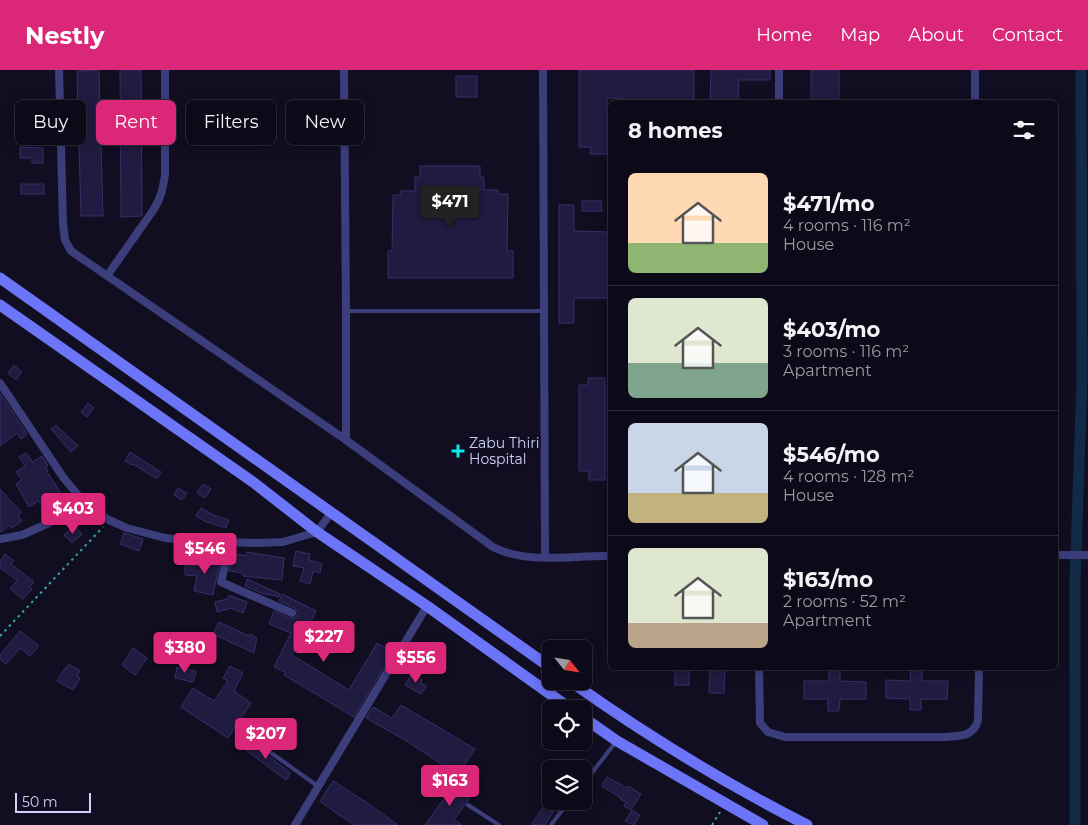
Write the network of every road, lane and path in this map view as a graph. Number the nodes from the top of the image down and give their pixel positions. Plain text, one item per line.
1 (59, 70) edge
2 (165, 70) edge
3 (344, 70) edge
4 (543, 70) edge
5 (779, 70) edge
6 (975, 70) edge
7 (779, 100) edge
8 (975, 100) edge
9 (107, 276) junction
10 (0, 278) edge
11 (0, 305) edge
12 (346, 311) junction
13 (544, 311) junction
14 (0, 383) edge
15 (346, 440) junction
16 (87, 506) junction
17 (331, 513) junction
18 (109, 520) junction
19 (317, 532) junction
20 (0, 538) edge
21 (230, 543) junction
22 (1058, 555) edge
23 (1088, 555) edge
24 (608, 556) edge
25 (545, 557) junction
26 (427, 606) junction
27 (292, 613) dead end
28 (0, 636) edge
29 (542, 662) edge
30 (759, 670) edge
31 (979, 670) edge
32 (583, 690) edge
33 (558, 700) edge
34 (243, 722) dead end
35 (592, 724) edge
36 (617, 741) junction
37 (592, 773) edge
38 (319, 787) junction
39 (725, 804) junction
40 (468, 805) dead end
41 (563, 810) edge
42 (296, 825) edge
43 (499, 825) edge
44 (551, 825) edge
45 (712, 825) edge
46 (763, 825) edge
47 (807, 825) edge

1 - 9 street
2 - 9 street
3 - 12 street
4 - 13 street
5 - 7 street
6 - 8 street
9 - 15 street
10 - 17 main road
11 - 19 main road
12 - 13 lane
12 - 15 street
13 - 25 street
14 - 16 street
15 - 25 street
16 - 18 street
16 - 20 street
17 - 19 street
17 - 29 main road
18 - 21 street
18 - 28 path
19 - 21 street
19 - 26 main road
21 - 27 street
22 - 23 street
24 - 25 street
26 - 33 main road
26 - 38 street
30 - 31 street
32 - 47 main road
34 - 38 lane
35 - 36 main road
36 - 37 lane
36 - 39 main road
38 - 42 street
39 - 45 path
39 - 46 main road
40 - 43 lane
41 - 44 lane

